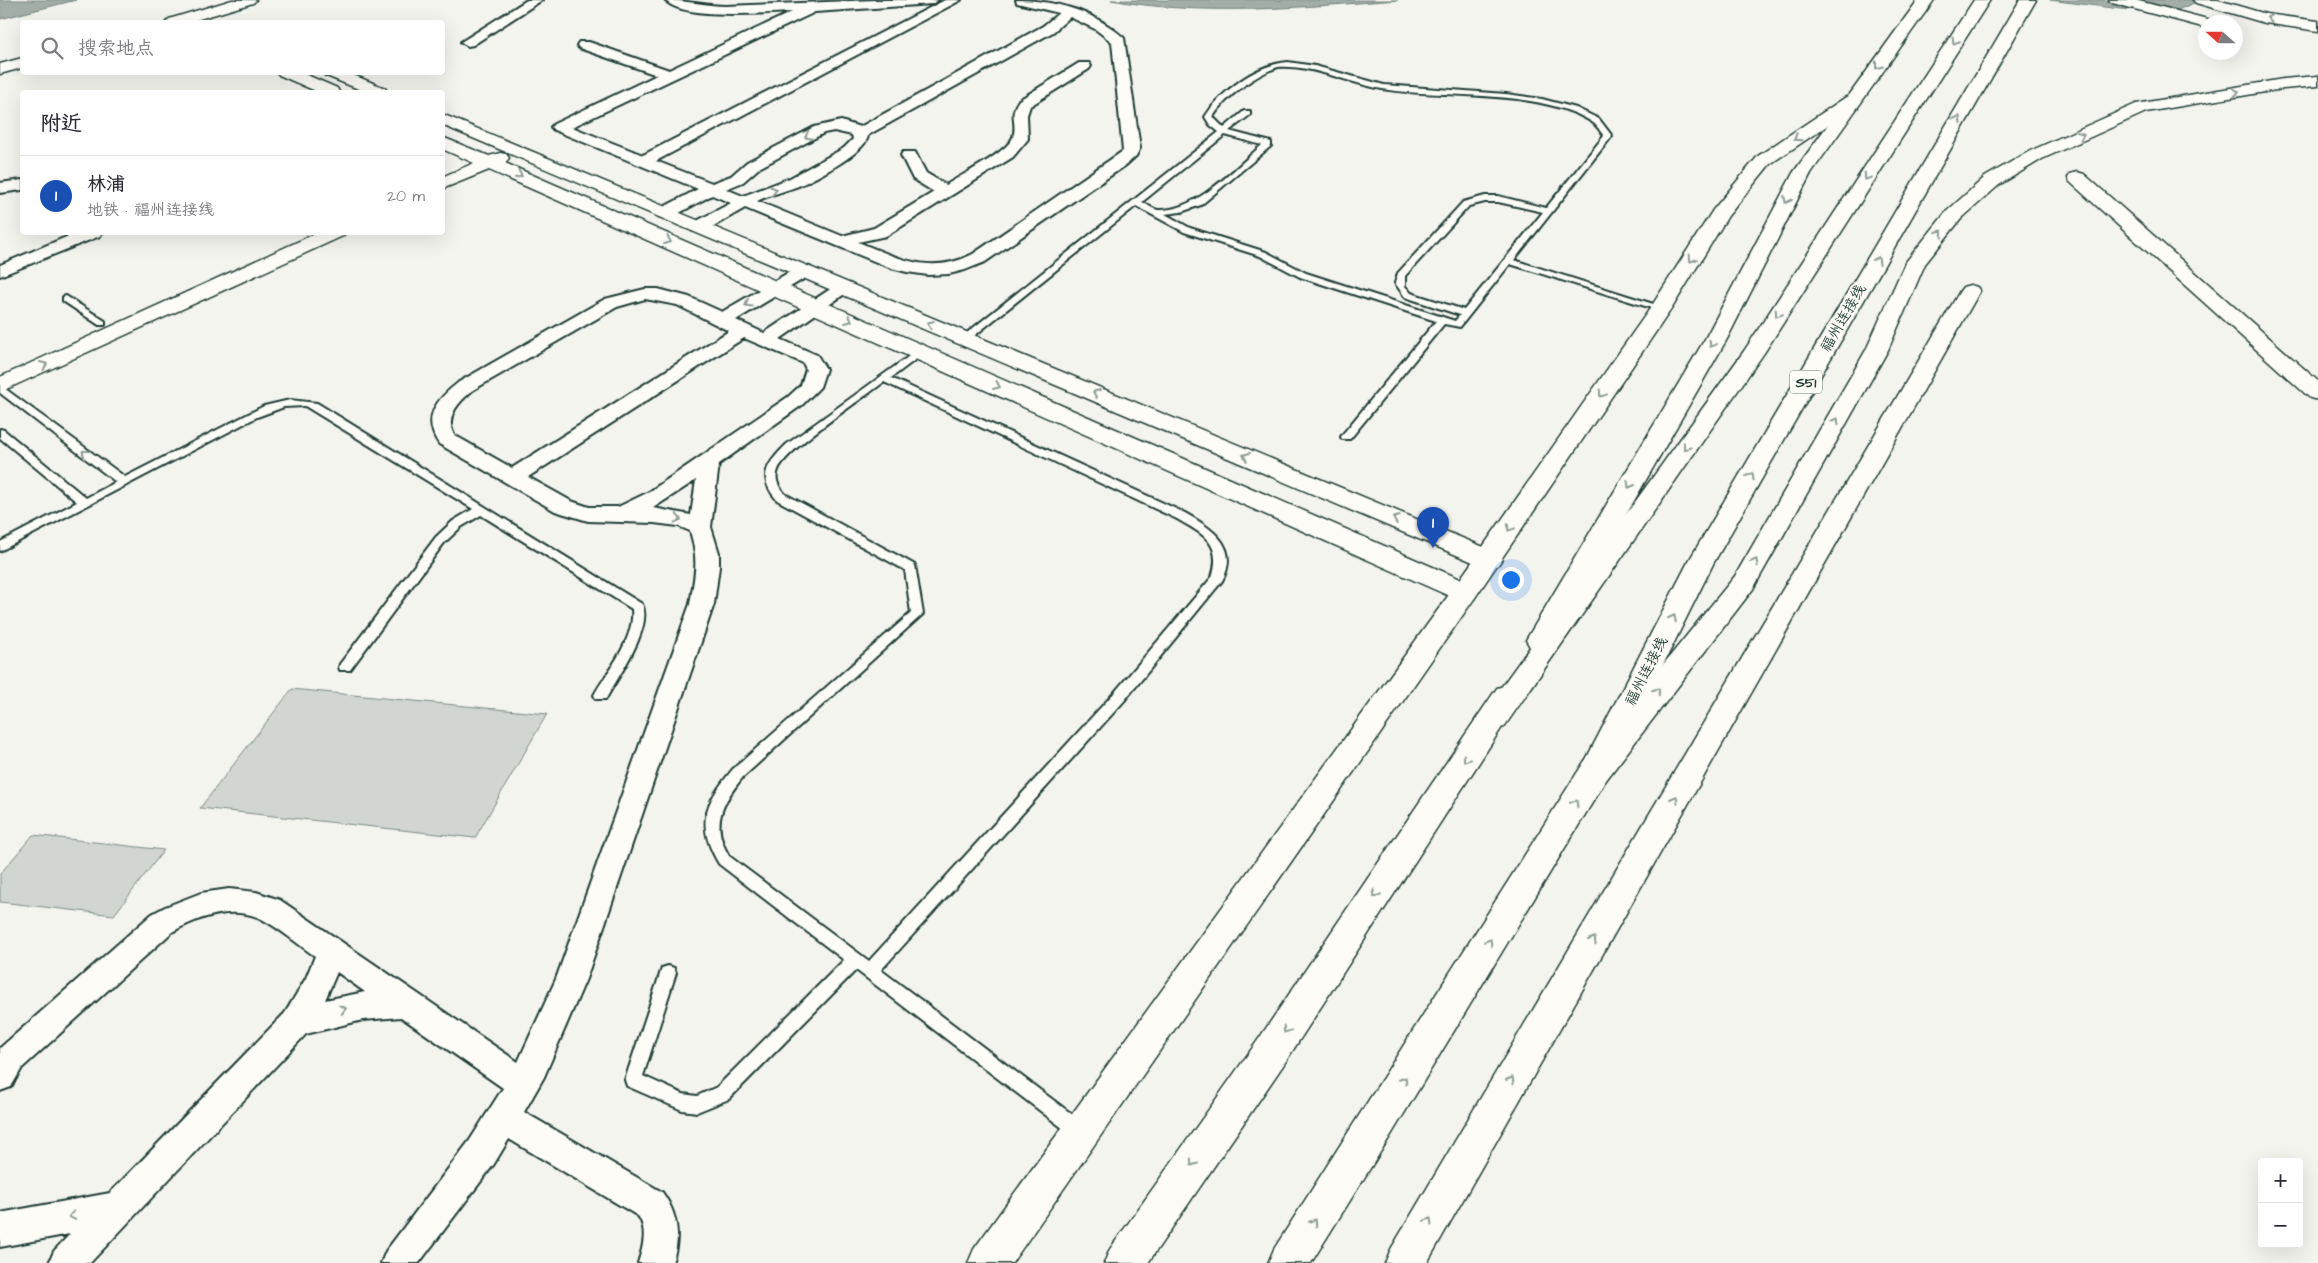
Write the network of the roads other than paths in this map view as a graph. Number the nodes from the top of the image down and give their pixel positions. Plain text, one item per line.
1 (248, 0) edge
2 (536, 0) edge
3 (670, 0) edge
4 (932, 0) edge
5 (955, 0) edge
6 (1022, 0) edge
7 (1926, 0) edge
8 (1982, 0) edge
9 (2028, 0) edge
10 (2117, 0) edge
11 (2201, 0) edge
12 (874, 4) junction
13 (810, 9) junction
14 (718, 10) junction
15 (1068, 12) junction
16 (193, 17) junction
17 (182, 20) edge
18 (202, 20) edge
19 (2198, 21) edge
20 (911, 23) junction
21 (1098, 25) junction
22 (2318, 26) edge
23 (1048, 29) junction
24 (764, 31) junction
25 (2282, 36) dead end
26 (2318, 40) edge
27 (468, 42) dead end
28 (584, 45) dead end
29 (20, 64) edge
30 (1084, 66) dead end
31 (0, 69) edge
32 (291, 75) edge
33 (344, 75) edge
34 (670, 75) junction
35 (2318, 81) edge
36 (324, 90) edge
37 (375, 90) edge
38 (1852, 101) junction
39 (1248, 113) dead end
40 (445, 121) edge
41 (1224, 131) junction
42 (860, 134) junction
43 (445, 143) edge
44 (495, 153) junction
45 (909, 155) dead end
46 (644, 161) junction
47 (445, 169) edge
48 (2077, 178) dead end
49 (445, 182) edge
50 (20, 185) edge
51 (0, 188) edge
52 (711, 189) junction
53 (946, 191) junction
54 (744, 202) junction
55 (1136, 202) junction
56 (1550, 211) junction
57 (666, 213) junction
58 (1155, 213) junction
59 (699, 227) junction
60 (880, 232) junction
61 (87, 235) edge
62 (296, 235) edge
63 (329, 235) edge
64 (841, 241) junction
65 (876, 256) junction
66 (1509, 261) junction
67 (0, 271) edge
68 (804, 271) junction
69 (775, 288) junction
70 (844, 288) junction
71 (1970, 291) dead end
72 (66, 299) dead end
73 (817, 306) junction
74 (1661, 308) junction
75 (1465, 314) junction
76 (722, 320) junction
77 (1442, 320) junction
78 (102, 323) junction
79 (743, 330) junction
80 (966, 338) junction
81 (766, 340) junction
82 (920, 352) junction
83 (0, 369) edge
84 (883, 378) junction
85 (0, 387) edge
86 (2318, 393) edge
87 (0, 432) edge
88 (1346, 437) dead end
89 (709, 461) junction
90 (512, 477) junction
91 (124, 482) junction
92 (85, 503) junction
93 (482, 509) junction
94 (619, 514) junction
95 (700, 527) junction
96 (0, 547) edge
97 (1489, 558) junction
98 (1465, 592) junction
99 (345, 667) dead end
100 (601, 695) dead end
101 (1494, 719) junction
102 (1595, 771) junction
103 (332, 950) junction
104 (856, 960) junction
105 (870, 971) junction
106 (668, 973) dead end
107 (405, 1003) junction
108 (296, 1024) junction
109 (0, 1076) edge
110 (523, 1084) junction
111 (504, 1118) junction
112 (1082, 1132) junction
113 (120, 1208) junction
114 (0, 1230) edge
115 (66, 1263) edge
116 (398, 1263) edge
117 (655, 1263) edge
118 (988, 1263) edge
119 (1124, 1263) edge
120 (1288, 1263) edge
121 (1405, 1263) edge

1 - 16 main road
2 - 27 street
3 - 14 street
4 - 12 street
5 - 20 street
6 - 15 street
7 -> 38 main road
8 -> 101 main road
102 -> 9 main road, 福州连接线 / S51
10 - 19 main road
22 -> 11 main road
12 - 13 street
12 - 20 street
13 - 14 street
13 - 24 street
14 - 24 street
15 - 21 street
15 - 23 street
16 - 17 main road
16 - 18 main road
20 - 46 street
21 - 23 street
21 - 65 street
23 - 42 street
24 - 34 street
25 - 26 main road
28 - 34 street
29 - 31 main road
30 - 53 street
32 - 36 main road
33 - 37 main road
34 - 46 street
102 -> 35 main road
38 -> 74 main road
38 -> 101 main road
39 - 41 lane
40 - 44 main road
41 - 55 lane
41 - 56 lane
41 - 58 lane
42 -> 52 street
54 -> 42 street
43 - 44 main road
44 - 47 main road
44 - 49 main road
44 - 57 main road
44 -> 69 main road
45 - 53 street
46 - 52 street
48 - 86 main road
50 - 51 street
52 - 54 street
52 - 57 street
53 - 60 street
54 - 59 street
54 - 64 street
55 - 58 lane
55 - 80 lane
56 - 66 lane
56 - 75 lane
57 - 59 main road
58 - 77 lane
59 - 68 main road
60 - 64 street
60 - 65 street
61 - 67 street
62 - 78 main road
85 -> 63 main road
64 - 65 street
66 - 74 lane
66 - 75 lane
68 - 69 street
68 - 70 main road
69 - 73 main road
69 -> 76 street
70 - 73 street
80 -> 70 main road
121 -> 71 main road
72 - 78 lane
73 - 81 street
73 -> 82 main road
74 -> 97 main road
75 - 77 lane
76 - 79 street
76 - 90 street
77 - 88 lane
78 - 83 main road
79 - 81 street
79 - 90 street
97 -> 80 main road
81 - 89 street
82 - 84 lane
82 -> 98 main road
84 - 104 lane
84 - 105 lane
91 -> 85 lane
87 - 92 lane
89 - 94 street
89 - 95 street
90 - 94 street
91 - 92 lane
91 - 93 lane
92 - 96 lane
93 - 99 lane
93 - 100 lane
94 -> 95 street
95 - 110 street
97 - 98 main road
98 - 112 main road
101 -> 119 main road
120 -> 102 main road
103 - 107 street
103 - 108 street
103 - 109 street
104 - 105 lane
104 - 106 lane
105 - 112 lane
108 -> 107 street
107 - 110 street
108 - 113 street
110 - 111 street
111 - 116 street
111 - 117 street
112 - 118 main road
113 -> 114 street
113 - 115 street

